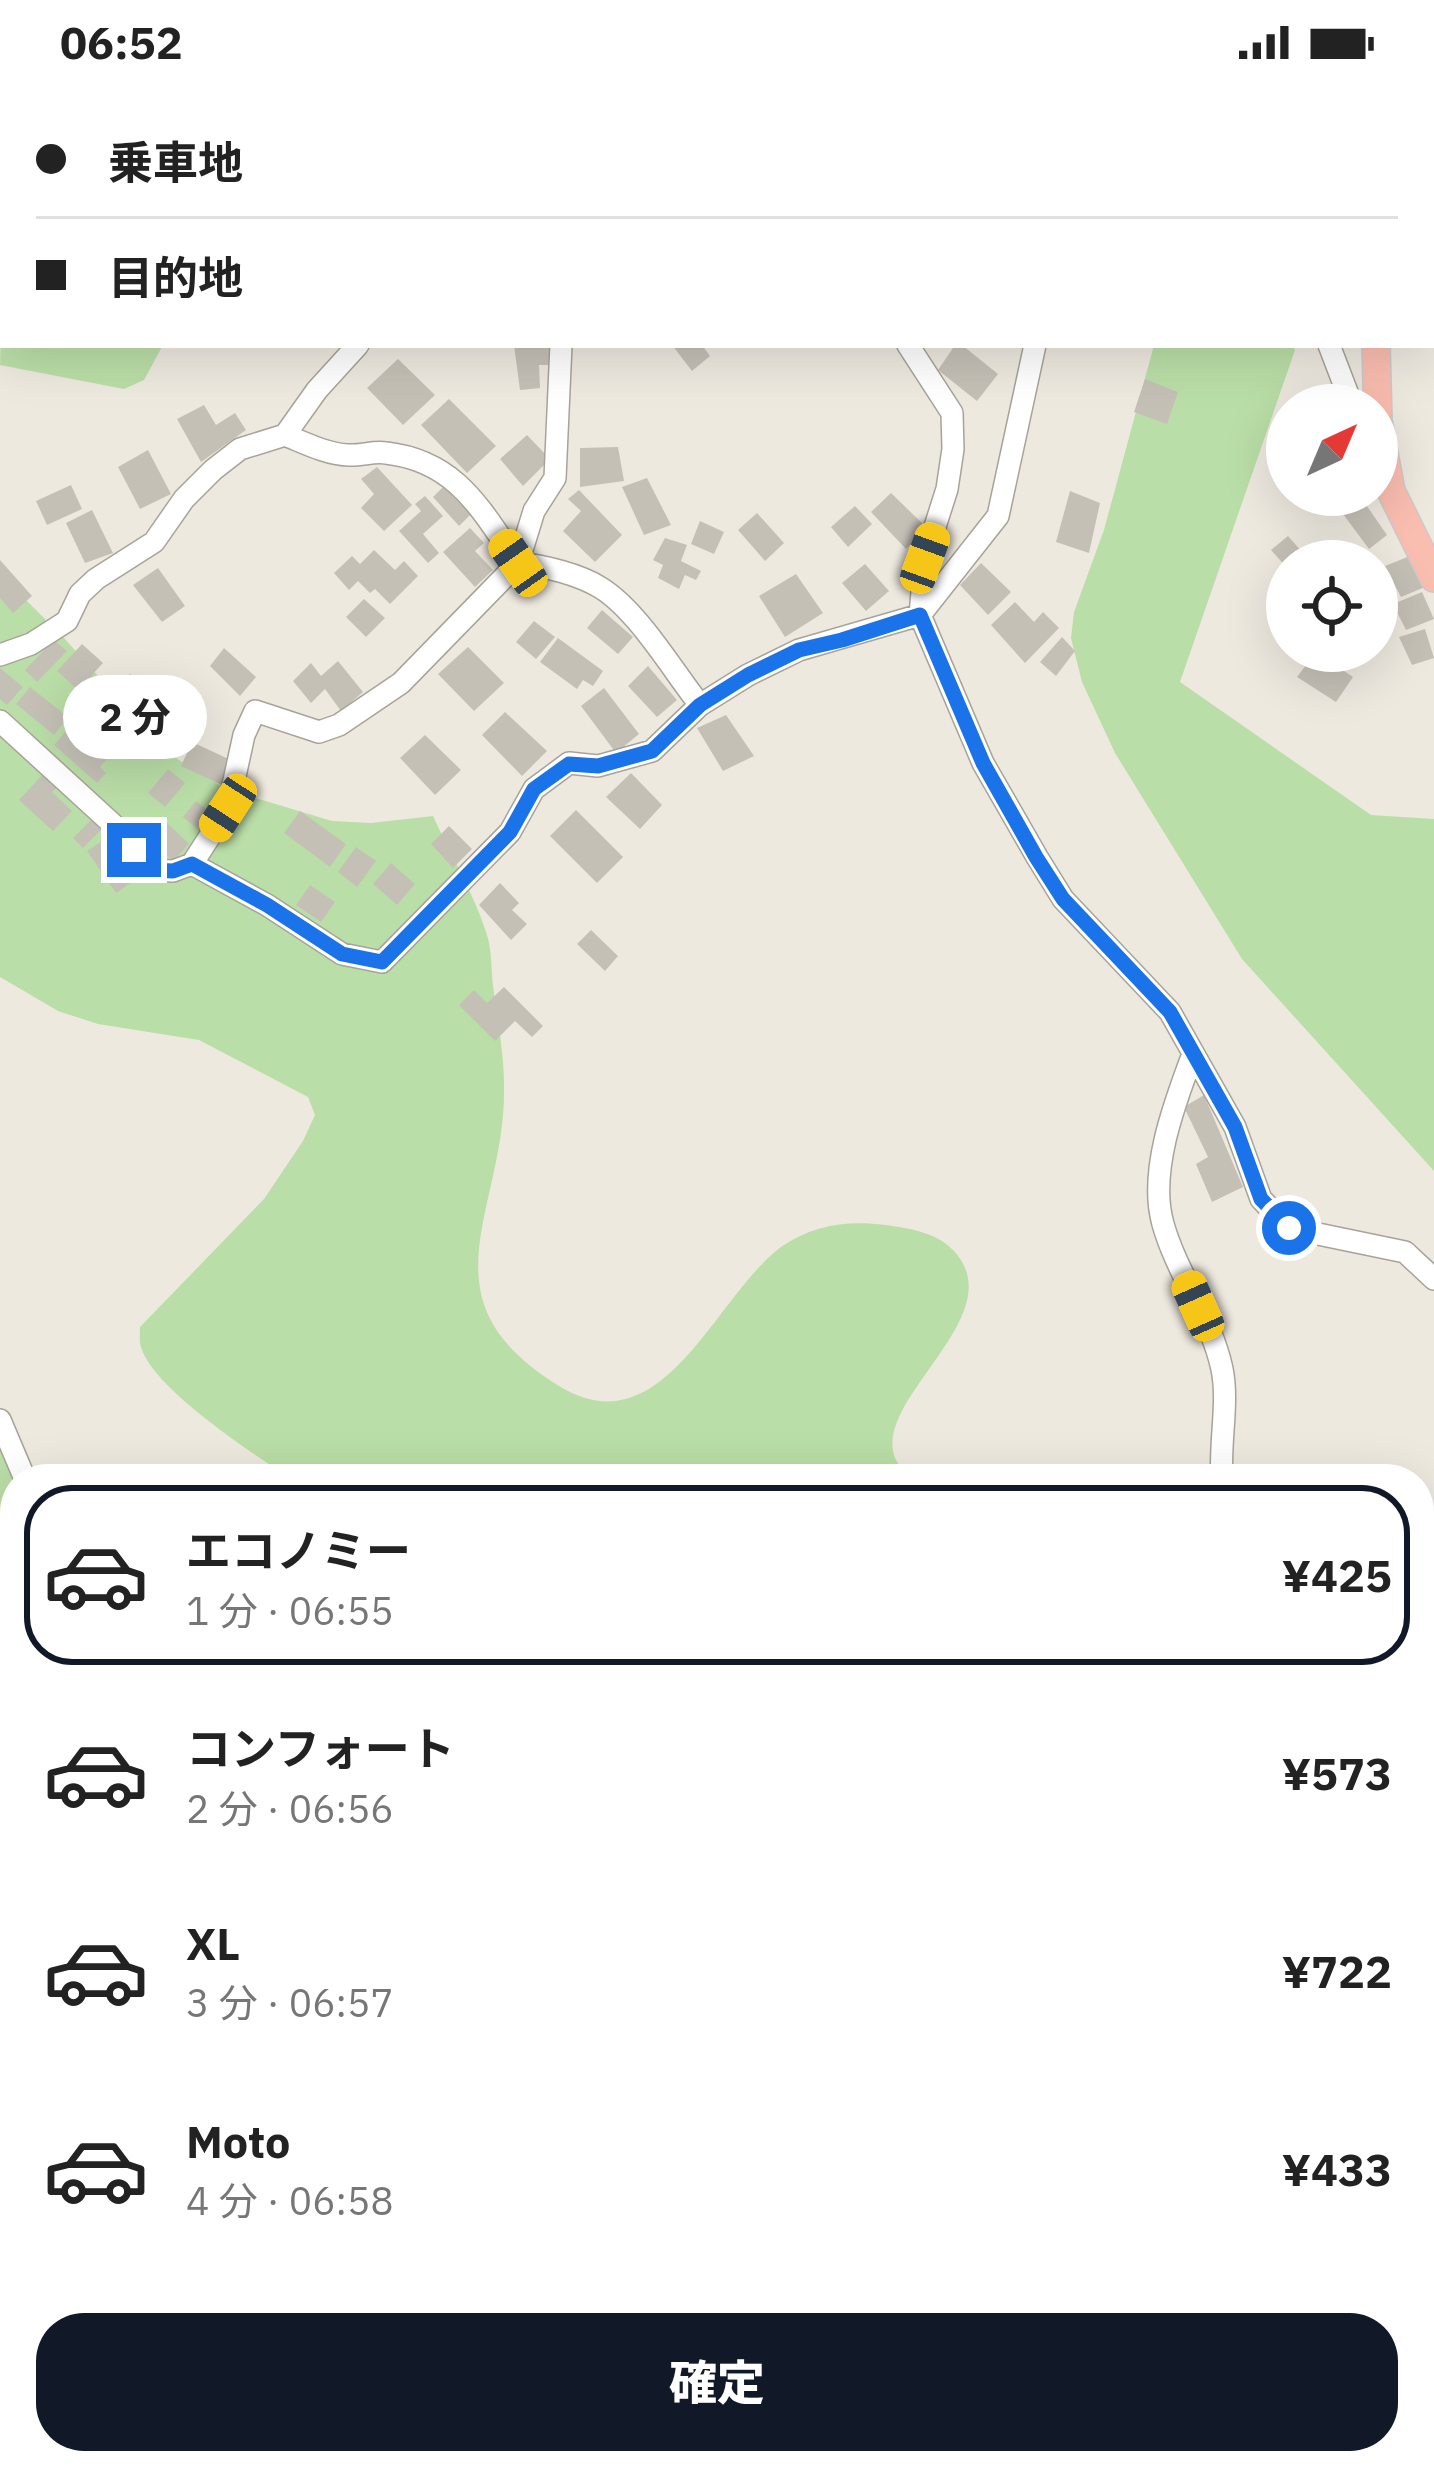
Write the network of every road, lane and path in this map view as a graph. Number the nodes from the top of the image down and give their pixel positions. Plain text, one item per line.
1 (355, 348) edge
2 (561, 348) edge
3 (910, 348) edge
4 (1330, 348) edge
5 (1376, 348) edge
6 (1033, 354) edge
7 (1344, 384) edge
8 (285, 435) junction
9 (1398, 505) edge
10 (1422, 550) junction
11 (518, 563) junction
12 (1434, 578) edge
13 (920, 615) junction
14 (0, 655) edge
15 (700, 705) junction
16 (0, 721) edge
17 (192, 864) junction
18 (1193, 1054) junction
19 (1434, 1279) edge
20 (0, 1420) edge
21 (19, 1464) edge
22 (1222, 1464) edge

1 - 8 street
2 - 11 street
3 - 13 street
4 - 7 street
5 - 10 main road
6 - 13 street
8 - 11 street
8 - 14 street
9 - 10 street
10 - 12 main road
11 - 15 street
11 - 17 street
13 - 15 street
13 - 18 street
15 - 17 street
16 - 17 street
18 - 19 street
18 - 22 street
20 - 21 street

